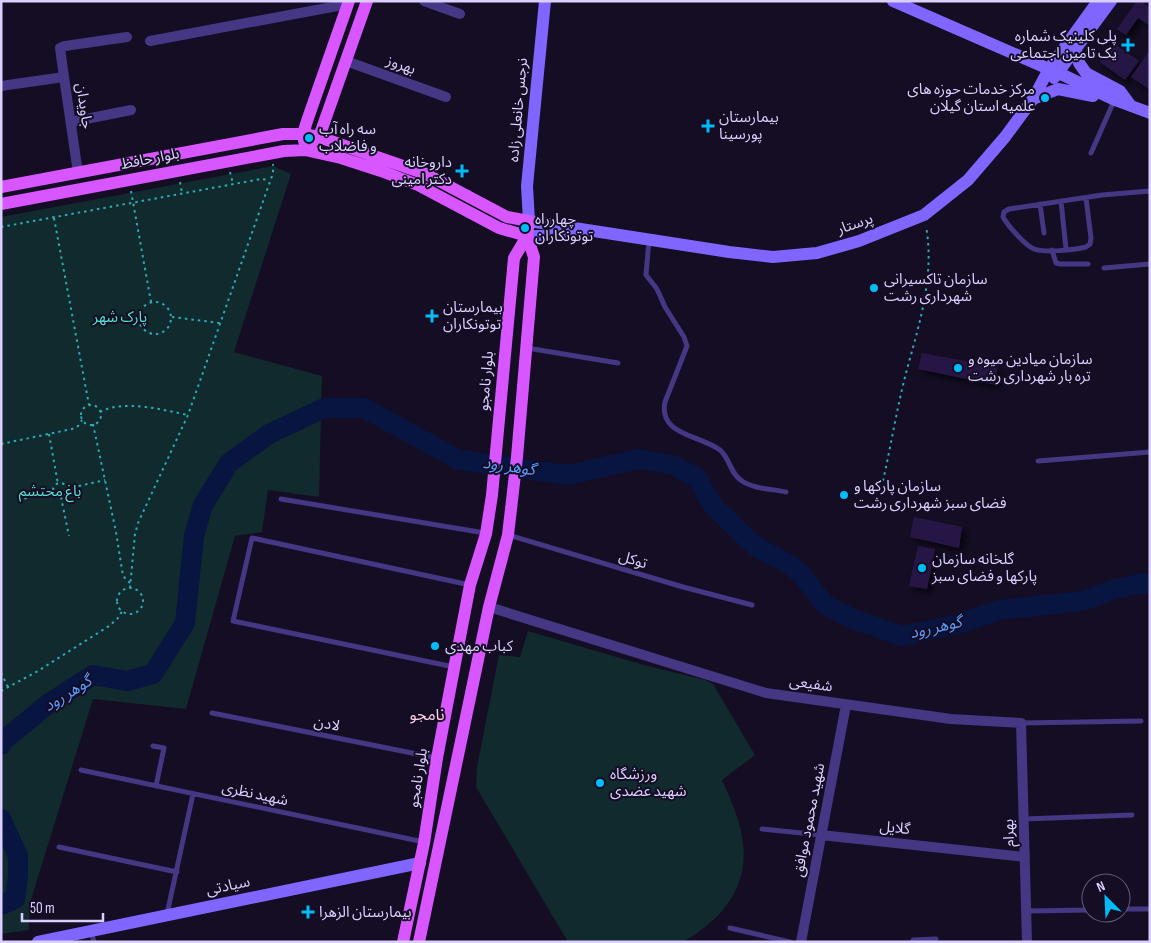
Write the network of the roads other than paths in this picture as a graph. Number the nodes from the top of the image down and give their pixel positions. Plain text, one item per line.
1 (367, 1) edge
2 (424, 1) edge
3 (545, 1) edge
4 (893, 1) edge
5 (1098, 1) edge
6 (1111, 1) edge
7 (349, 3) edge
8 (460, 14) dead end
9 (127, 37) dead end
10 (150, 40) dead end
11 (1076, 50) junction
12 (346, 60) junction
13 (1054, 71) junction
14 (64, 77) junction
15 (1, 86) edge
16 (446, 97) dead end
17 (1033, 98) junction
18 (1115, 100) junction
19 (1131, 106) junction
20 (131, 110) dead end
21 (1150, 113) edge
22 (71, 122) junction
23 (303, 134) junction
24 (319, 137) junction
25 (305, 150) junction
26 (1091, 153) dead end
27 (78, 173) junction
28 (1, 187) edge
29 (1150, 191) edge
30 (1086, 198) junction
31 (1061, 201) junction
32 (1, 204) edge
33 (1040, 204) junction
34 (529, 221) junction
35 (1044, 233) dead end
36 (527, 236) junction
37 (635, 237) junction
38 (650, 240) junction
39 (1066, 249) junction
40 (1052, 250) junction
41 (1088, 264) dead end
42 (1150, 264) edge
43 (1104, 268) dead end
44 (526, 348) junction
45 (618, 362) dead end
46 (1150, 452) edge
47 (496, 453) junction
48 (517, 457) junction
49 (1038, 461) dead end
50 (786, 492) dead end
51 (281, 499) dead end
52 (486, 534) junction
53 (508, 535) junction
54 (470, 585) junction
55 (752, 605) dead end
56 (489, 607) junction
57 (454, 668) junction
58 (846, 705) junction
59 (212, 713) dead end
60 (1141, 721) dead end
61 (1021, 723) junction
62 (152, 746) dead end
63 (437, 758) junction
64 (81, 770) dead end
65 (156, 786) junction
66 (193, 794) junction
67 (1132, 815) dead end
68 (1024, 819) junction
69 (762, 829) dead end
70 (821, 835) junction
71 (424, 842) junction
72 (59, 847) dead end
73 (1025, 858) junction
74 (420, 862) junction
75 (176, 872) junction
76 (1131, 909) edge
77 (1149, 909) edge
78 (1081, 910) edge
79 (1026, 911) junction
80 (167, 915) junction
81 (730, 928) dead end
82 (92, 936) edge
83 (936, 939) dead end
84 (41, 941) edge
85 (403, 942) edge
86 (419, 942) edge
87 (790, 942) edge
88 (801, 942) edge
89 (913, 942) edge
90 (1027, 942) edge

1 - 12 main road
2 - 8 street
3 - 34 street, نرجس خانعلی زاده
4 - 13 street
5 - 13 street, پرستار
6 - 11 street, پرستار
7 - 10 street
7 - 23 main road
9 - 14 street
11 - 13 street, پرستار
11 - 19 street
12 - 16 street, بهروز
12 - 24 main road
13 - 17 street, پرستار
13 - 18 street
14 - 15 street, جاویدان
14 - 22 street, جاویدان
17 - 18 street
17 - 38 street, پرستار
18 - 19 street
18 - 26 lane
19 - 21 street
20 - 22 street
22 - 27 street, جاویدان
23 - 24 main road, بلوار حافظ
23 - 25 main road
23 - 27 main road, بلوار حافظ
24 - 25 main road
24 - 34 main road, بلوار حافظ
25 - 32 main road, بلوار حافظ
25 - 36 main road, بلوار حافظ
27 - 28 main road, بلوار حافظ
29 - 30 lane
30 - 31 lane
30 - 39 lane
31 - 33 lane
31 - 39 lane
33 - 35 lane
33 - 40 lane
34 - 36 main road
34 - 37 street, پرستار
36 - 37 street, پرستار
36 - 44 main road
36 - 47 main road, بلوار نامجو
37 - 38 street, پرستار
38 - 50 lane
39 - 40 lane
40 - 41 lane
42 - 43 lane
44 - 45 lane
44 - 48 main road
46 - 49 lane
47 - 48 main road
47 - 52 main road, بلوار نامجو
48 - 53 main road
51 - 52 lane
52 - 54 main road, بلوار نامجو
53 - 55 lane, توکل
53 - 56 main road
54 - 57 main road, بلوار نامجو
54 - 57 lane
56 - 58 street, شفیعی
56 - 86 main road
57 - 63 main road, بلوار نامجو
58 - 61 street, شفیعی
58 - 70 street, شهید محمود موافق
59 - 63 lane, لادن
60 - 61 lane, شفیعی
61 - 68 street, بهرام
62 - 65 lane
63 - 71 main road, بلوار نامجو
64 - 65 lane, شهید نظری
65 - 66 lane, شهید نظری
66 - 71 lane, شهید نظری
66 - 75 lane
67 - 68 lane
68 - 73 street, بهرام
69 - 70 lane, گلایل
70 - 73 street, گلایل
70 - 88 street, شهید محمود موافق
71 - 74 main road, بلوار نامجو
72 - 75 lane
73 - 79 street, بهرام
74 - 80 street, سیادتی
74 - 85 main road, بلوار نامجو
75 - 80 lane
76 - 77 lane
78 - 79 lane
79 - 90 street, بهرام
80 - 82 street, سیادتی
81 - 87 lane
82 - 84 street, سیادتی
83 - 89 lane

